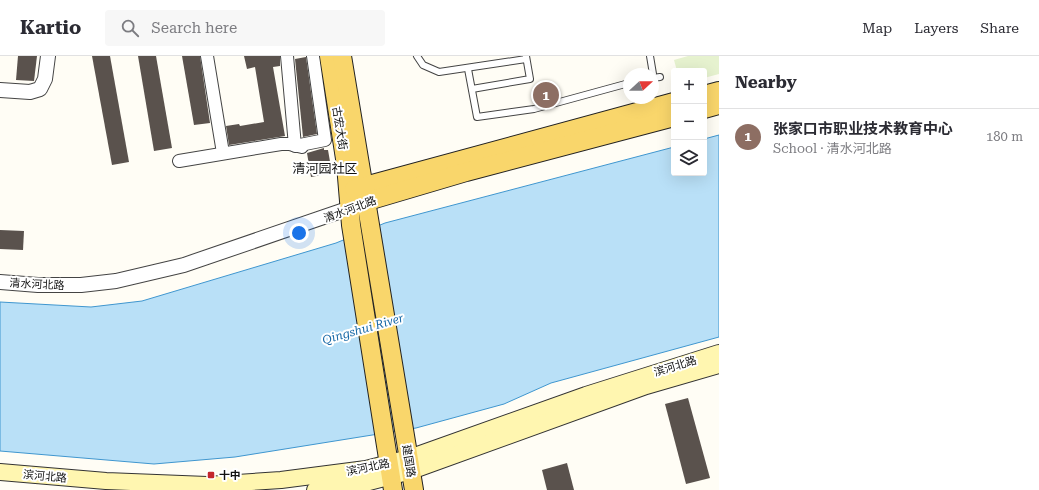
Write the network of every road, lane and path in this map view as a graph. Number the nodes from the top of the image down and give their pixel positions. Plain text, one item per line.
1 (48, 56) edge
2 (207, 56) edge
3 (287, 56) edge
4 (313, 56) edge
5 (329, 56) edge
6 (342, 56) edge
7 (417, 56) edge
8 (650, 56) edge
9 (526, 58) edge
10 (652, 68) edge
11 (468, 69) junction
12 (623, 85) edge
13 (472, 89) junction
14 (0, 90) edge
15 (719, 91) edge
16 (707, 94) edge
17 (671, 103) edge
18 (719, 106) edge
19 (707, 108) edge
20 (671, 118) edge
21 (342, 141) junction
22 (295, 146) junction
23 (223, 153) junction
24 (179, 160) dead end
25 (357, 202) junction
26 (370, 220) joint
27 (0, 282) edge
28 (719, 353) edge
29 (719, 365) edge
30 (410, 464) junction
31 (0, 472) edge
32 (391, 476) edge
33 (0, 483) edge
34 (145, 486) edge
35 (86, 490) edge
36 (315, 490) edge
37 (414, 490) edge

1 - 14 street
2 - 23 street
3 - 22 street
4 - 22 street
5 - 21 main road, 古宏大街
6 - 25 main road, 古宏大街
7 - 11 lane
8 - 10 lane
9 - 11 lane
9 - 13 lane
11 - 13 lane
12 - 13 lane
15 - 16 main road
17 - 25 main road, 清水河北路
18 - 19 main road
20 - 25 main road, 清水河北路
21 - 22 street
21 - 25 main road, 古宏大街
22 - 23 street
23 - 24 street
25 - 26 main road, 古宏大街
25 - 27 street, 清水河北路
25 - 32 main road, 建国路
26 - 30 main road, 建国路
28 - 30 main road, 滨河北路
29 - 30 main road, 滨河北路
30 - 32 main road, 滨河北路
30 - 37 main road, 建国路
31 - 34 main road, 滨河北路
32 - 34 main road, 滨河北路
32 - 36 main road, 滨河北路
33 - 35 main road, 滨河北路

